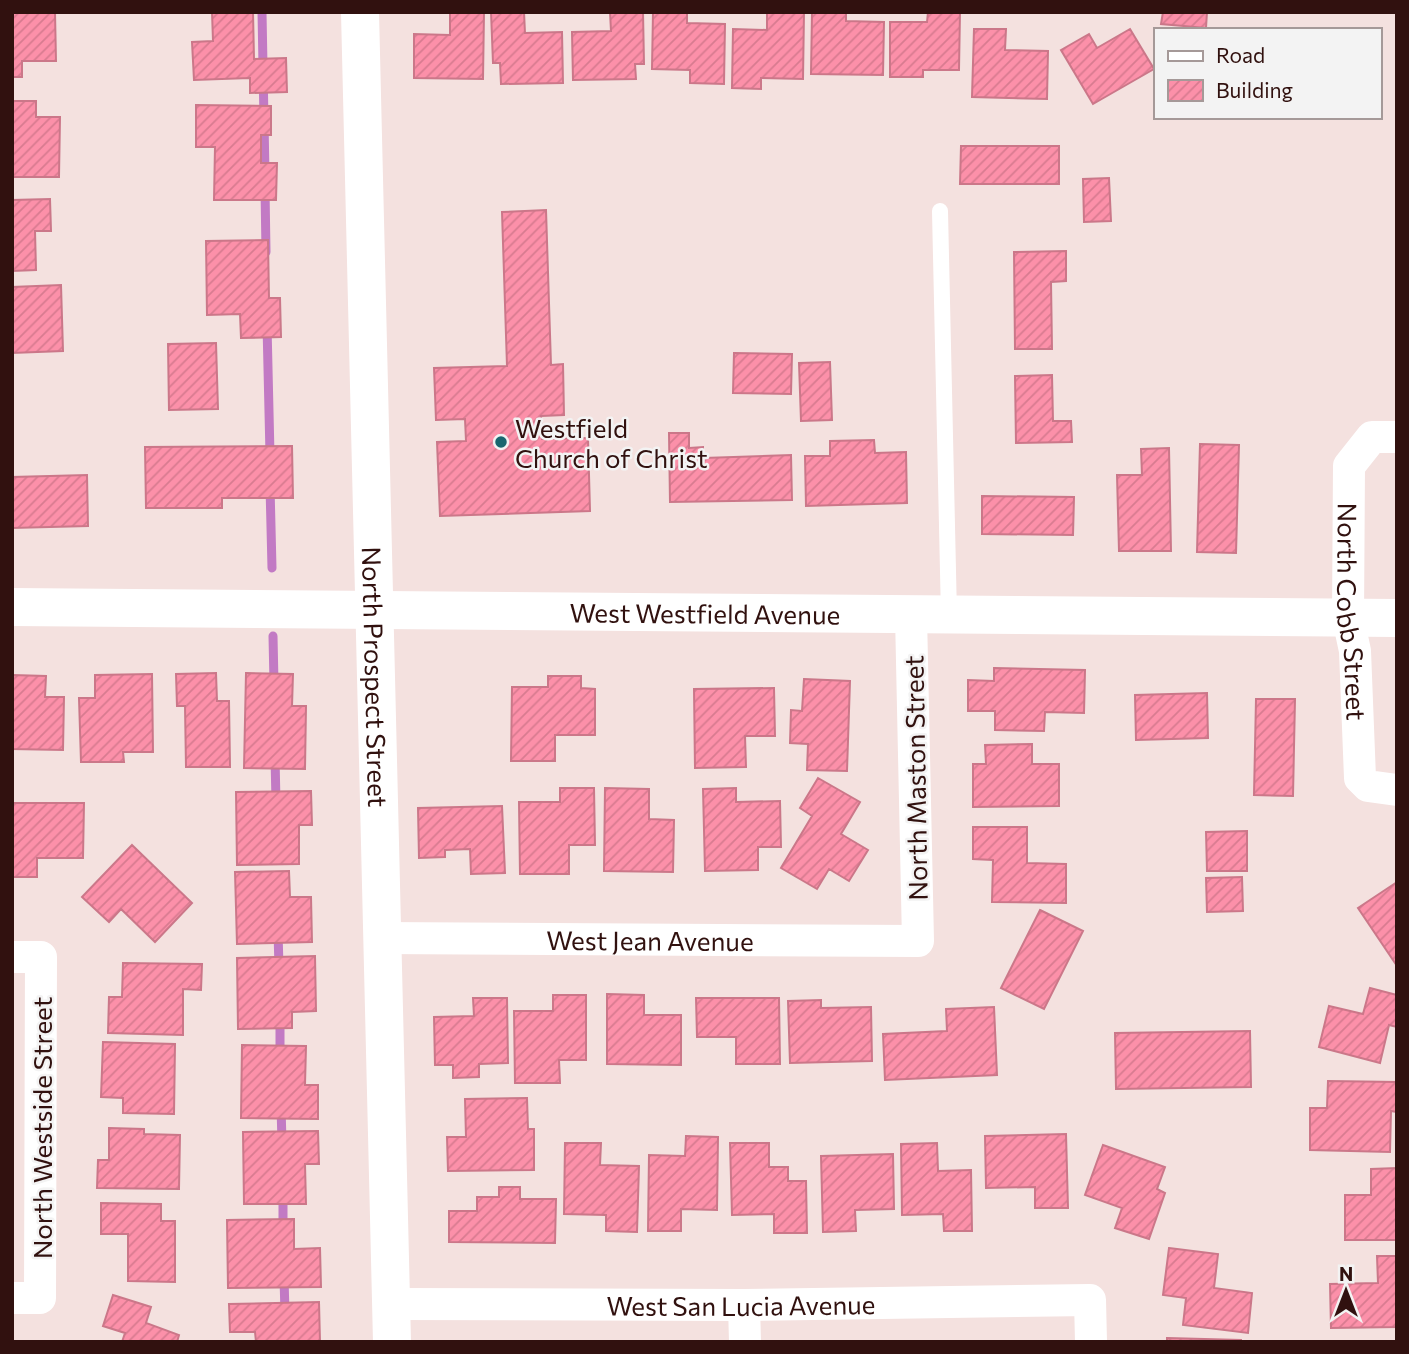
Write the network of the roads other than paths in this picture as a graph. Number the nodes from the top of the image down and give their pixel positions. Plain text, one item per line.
1 (360, 12) edge
2 (940, 211) dead end
3 (1397, 437) edge
4 (12, 607) edge
5 (375, 611) junction
6 (911, 615) junction
7 (949, 616) junction
8 (1348, 618) junction
9 (1397, 618) edge
10 (1397, 790) edge
11 (380, 939) junction
12 (918, 941) joint
13 (27, 957) edge
14 (26, 1298) edge
15 (391, 1304) junction
16 (744, 1305) junction
17 (392, 1342) edge
18 (745, 1342) edge
19 (1091, 1342) edge

1 - 5 street, North Prospect Street
2 - 7 lane
3 - 8 street, North Cobb Street
4 - 5 street, West Westfield Avenue
5 - 6 street, West Westfield Avenue
5 - 11 street, North Prospect Street
6 - 7 street, West Westfield Avenue
6 - 12 street, North Maston Street
7 - 8 street, West Westfield Avenue
8 - 9 street, West Westfield Avenue
8 - 10 street, North Cobb Street
11 - 12 street, West Jean Avenue
11 - 15 street, North Prospect Street
13 - 14 street, North Westside Street
15 - 16 street, West San Lucia Avenue
15 - 17 street, North Prospect Street
16 - 18 street
16 - 19 street, West San Lucia Avenue

